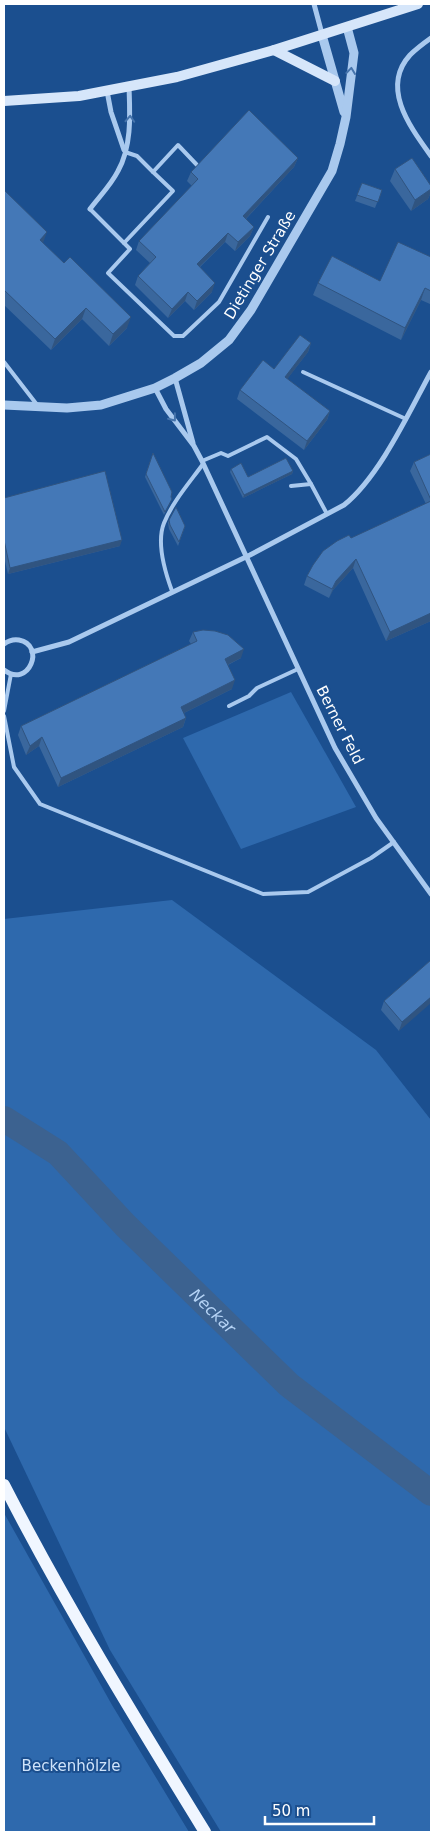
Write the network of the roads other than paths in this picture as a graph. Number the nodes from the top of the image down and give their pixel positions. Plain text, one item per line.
1 (314, 4) edge
2 (418, 4) edge
3 (347, 27) junction
4 (322, 35) junction
5 (431, 38) edge
6 (274, 50) junction
7 (335, 81) junction
8 (129, 86) junction
9 (106, 91) junction
10 (4, 101) edge
11 (346, 116) junction
12 (125, 152) junction
13 (431, 156) edge
14 (197, 165) edge
15 (153, 172) junction
16 (90, 209) joint
17 (268, 217) dead end
18 (124, 243) junction
19 (4, 362) edge
20 (303, 372) dead end
21 (431, 372) edge
22 (175, 378) junction
23 (155, 388) junction
24 (4, 405) edge
25 (38, 406) junction
26 (406, 419) junction
27 (194, 446) junction
28 (202, 462) junction
29 (312, 484) junction
30 (291, 486) dead end
31 (327, 514) junction
32 (247, 556) junction
33 (172, 591) junction
34 (5, 641) edge
35 (32, 652) junction
36 (298, 669) junction
37 (4, 670) edge
38 (11, 674) junction
39 (229, 706) dead end
40 (4, 711) edge
41 (4, 716) edge
42 (394, 842) junction
43 (431, 894) edge
44 (4, 1485) edge
45 (205, 1832) edge

1 - 4 street
2 - 3 main road
3 - 4 main road
11 -> 3 street, Dietinger Straße
4 - 6 main road
4 - 7 street, Dietinger Straße
5 - 13 street
6 - 7 main road
6 - 8 main road
7 - 11 street, Dietinger Straße
8 - 9 main road
12 -> 8 street
9 - 10 main road
9 - 12 street
11 - 22 street, Dietinger Straße
12 - 15 lane
12 - 16 street
14 - 15 lane
15 - 18 lane
16 - 18 lane
17 - 18 lane
19 - 25 lane
20 - 26 lane
21 - 26 street
22 - 23 street, Dietinger Straße
22 - 27 street, Berner Feld
23 - 25 street, Dietinger Straße
23 -> 27 street, Berner Feld
24 - 25 street, Dietinger Straße
26 - 31 street
27 - 28 street, Berner Feld
28 - 29 lane
28 - 32 street, Berner Feld
28 - 33 lane
29 - 30 lane
29 - 31 lane
31 - 32 street
32 - 33 street
32 - 36 street, Berner Feld
33 - 35 street
34 - 35 street
35 - 38 street
36 - 39 lane
36 - 42 street, Berner Feld
37 - 38 street
38 - 40 lane
41 - 42 lane
42 - 43 street, Berner Feld
44 - 45 main road

